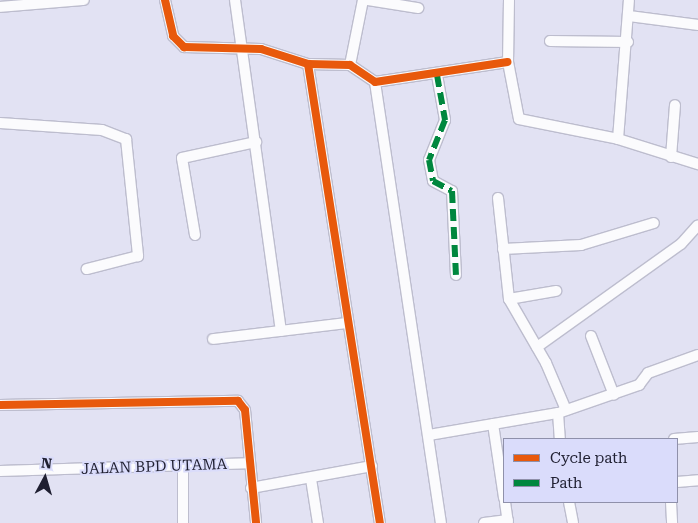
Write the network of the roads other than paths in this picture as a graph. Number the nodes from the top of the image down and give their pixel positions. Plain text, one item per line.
1 (84, 0) edge
2 (165, 0) edge
3 (235, 0) edge
4 (364, 0) edge
5 (368, 0) edge
6 (509, 0) edge
7 (629, 0) edge
8 (0, 7) edge
9 (418, 8) dead end
10 (629, 16) junction
11 (698, 25) edge
12 (550, 41) dead end
13 (628, 42) junction
14 (242, 49) junction
15 (508, 62) junction
16 (308, 64) junction
17 (350, 65) junction
18 (437, 76) junction
19 (375, 82) junction
20 (675, 105) dead end
21 (0, 124) edge
22 (618, 139) junction
23 (256, 142) junction
24 (671, 156) junction
25 (698, 164) edge
26 (498, 198) dead end
27 (654, 223) dead end
28 (698, 225) edge
29 (196, 235) dead end
30 (503, 249) junction
31 (87, 269) dead end
32 (456, 275) dead end
33 (556, 291) dead end
34 (509, 299) junction
35 (348, 323) junction
36 (281, 331) junction
37 (591, 336) dead end
38 (213, 339) dead end
39 (537, 347) junction
40 (698, 355) edge
41 (614, 395) junction
42 (0, 405) edge
43 (562, 412) junction
44 (493, 424) junction
45 (429, 435) junction
46 (698, 437) edge
47 (560, 438) edge
48 (678, 439) edge
49 (248, 463) junction
50 (372, 466) junction
51 (182, 467) junction
52 (0, 471) edge
53 (312, 479) junction
54 (698, 480) edge
55 (678, 482) edge
56 (251, 488) junction
57 (503, 493) edge
58 (505, 503) edge
59 (569, 503) edge
60 (671, 503) edge
61 (508, 522) edge
62 (183, 523) edge
63 (256, 523) edge
64 (318, 523) edge
65 (380, 523) edge
66 (441, 523) edge
67 (484, 523) edge
68 (573, 523) edge
69 (672, 523) edge

1 - 8 street
2 - 14 street
3 - 14 street
4 - 17 street
5 - 9 street
6 - 15 street
7 - 10 street
10 - 11 street
10 - 13 street
12 - 13 street
13 - 22 street
14 - 16 street
14 - 23 street
15 - 18 street
15 - 22 street
16 - 17 street
16 - 35 street
17 - 19 street
18 - 19 street
18 - 32 street
19 - 45 street
20 - 24 street
21 - 31 street
22 - 24 street
23 - 29 street
23 - 36 street
24 - 25 street
26 - 30 street
27 - 30 street
28 - 39 street
30 - 34 street
33 - 34 street
34 - 39 street
35 - 36 street
35 - 50 street
36 - 38 street
37 - 41 street
39 - 43 street
40 - 41 street
41 - 43 street
42 - 49 street
43 - 44 street
43 - 47 street
44 - 45 street
44 - 57 street
45 - 66 street
46 - 48 street
49 - 51 street, JALAN BPD UTAMA
49 - 56 street
50 - 53 street
50 - 65 street
51 - 52 street, JALAN BPD UTAMA
51 - 62 street
53 - 56 street
53 - 64 street
54 - 55 street
56 - 63 street
58 - 61 street
59 - 68 street
60 - 69 street
61 - 67 street

